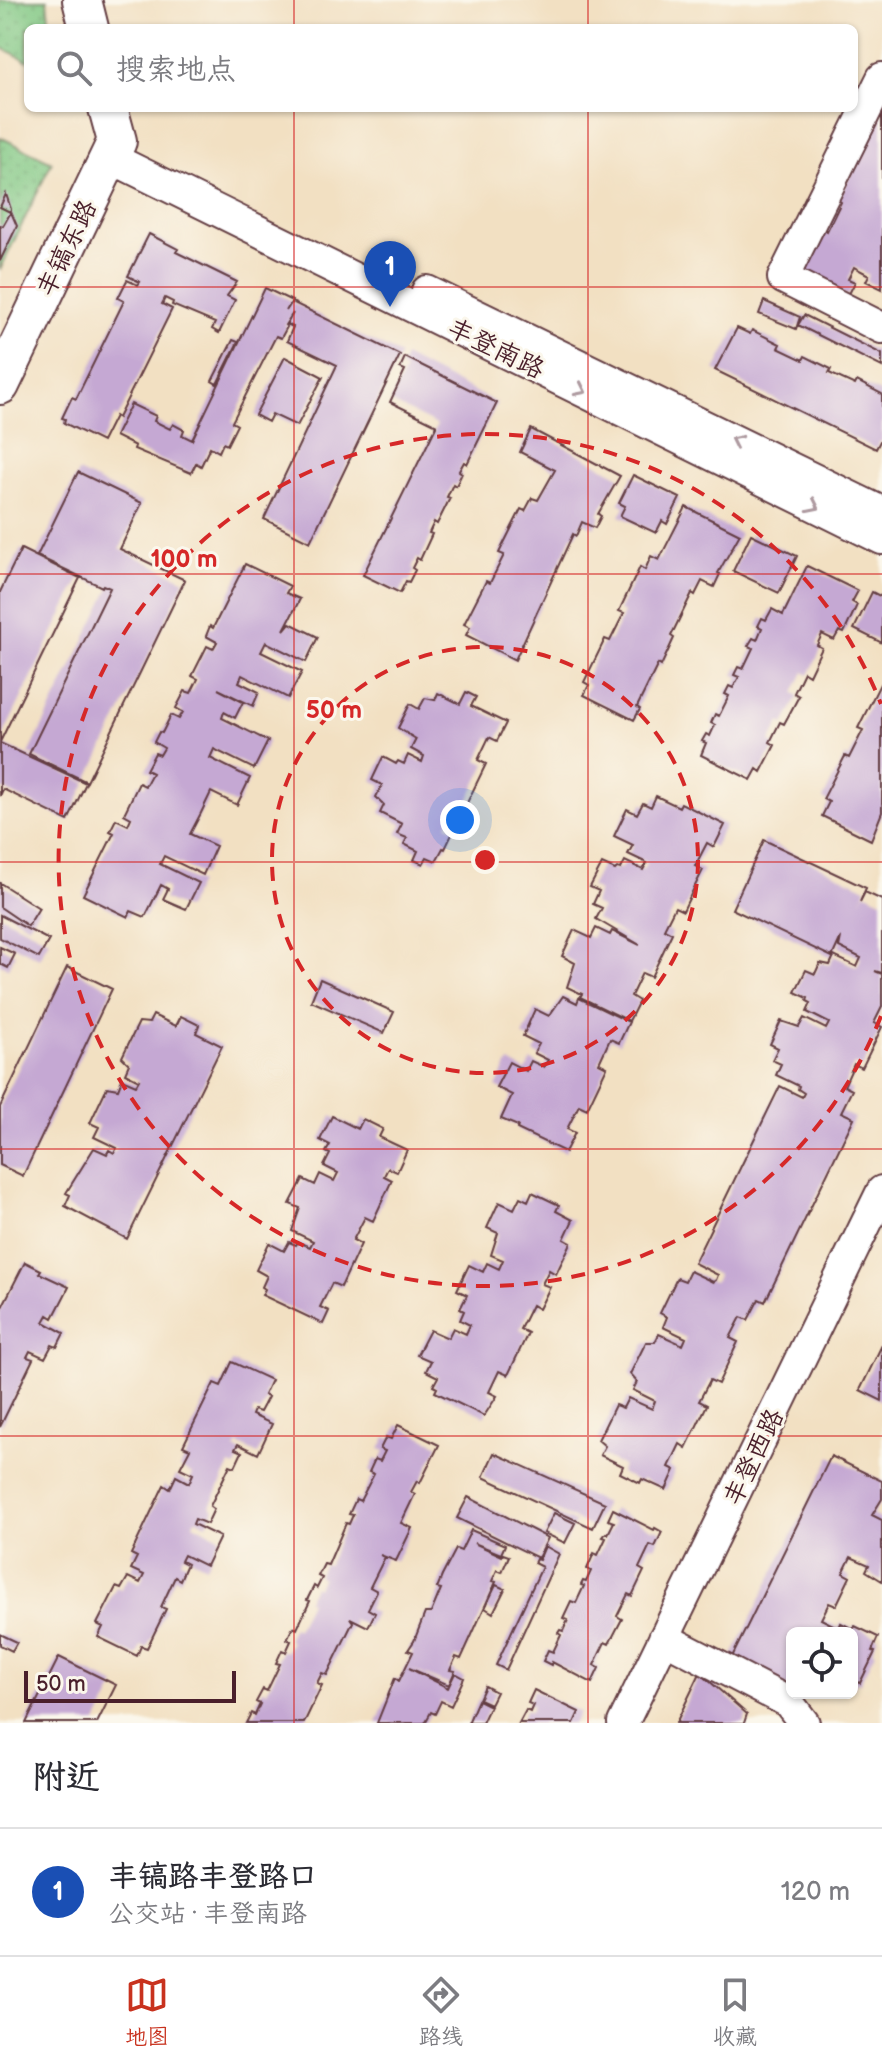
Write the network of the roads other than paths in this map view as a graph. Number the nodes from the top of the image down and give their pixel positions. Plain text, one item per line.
1 (82, 0) edge
2 (88, 24) edge
3 (882, 78) edge
4 (111, 135) edge
5 (882, 328) edge
6 (0, 385) edge
7 (882, 512) edge
8 (882, 539) edge
9 (882, 1191) edge
10 (664, 1638) junction
11 (623, 1723) edge
12 (804, 1723) edge

1 - 2 main road
3 - 5 street
4 - 6 main road, 丰镐东路
7 -> 4 street, 丰登南路
4 -> 8 street, 丰登南路
9 - 10 street, 丰登西路
10 - 11 street, 丰登西路
10 - 12 street

